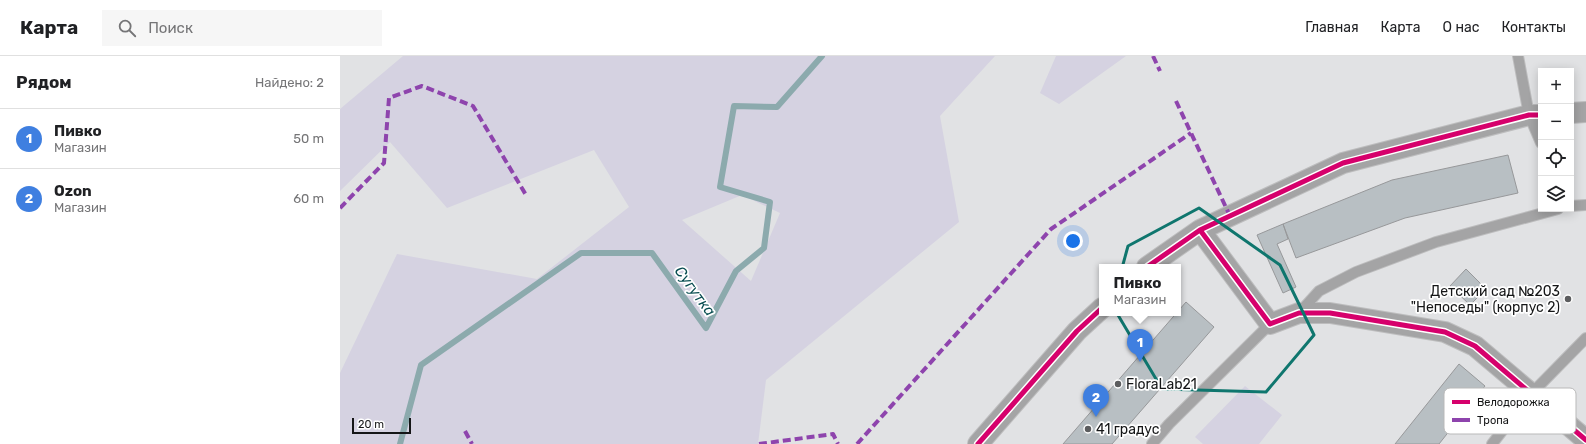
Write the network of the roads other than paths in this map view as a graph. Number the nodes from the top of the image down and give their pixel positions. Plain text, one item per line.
1 (1518, 56) edge
2 (1586, 112) edge
3 (1574, 113) edge
4 (1535, 115) edge
5 (1540, 140) edge
6 (1586, 205) edge
7 (1574, 206) edge
8 (1547, 212) edge
9 (1200, 230) junction
10 (1151, 264) edge
11 (1099, 311) edge
12 (1299, 314) junction
13 (1270, 324) junction
14 (1586, 338) edge
15 (1524, 388) edge
16 (1537, 388) edge
17 (1576, 432) edge
18 (1500, 434) edge
19 (1586, 440) edge
20 (978, 444) edge
21 (1152, 444) edge
22 (1492, 444) edge

1 - 4 lane
2 - 3 street
4 - 5 lane
4 - 9 street
6 - 7 lane
8 - 12 lane
9 - 10 street
9 - 13 street
11 - 20 street
12 - 13 street
12 - 15 street
13 - 21 lane
14 - 16 lane
17 - 19 street
18 - 22 lane

